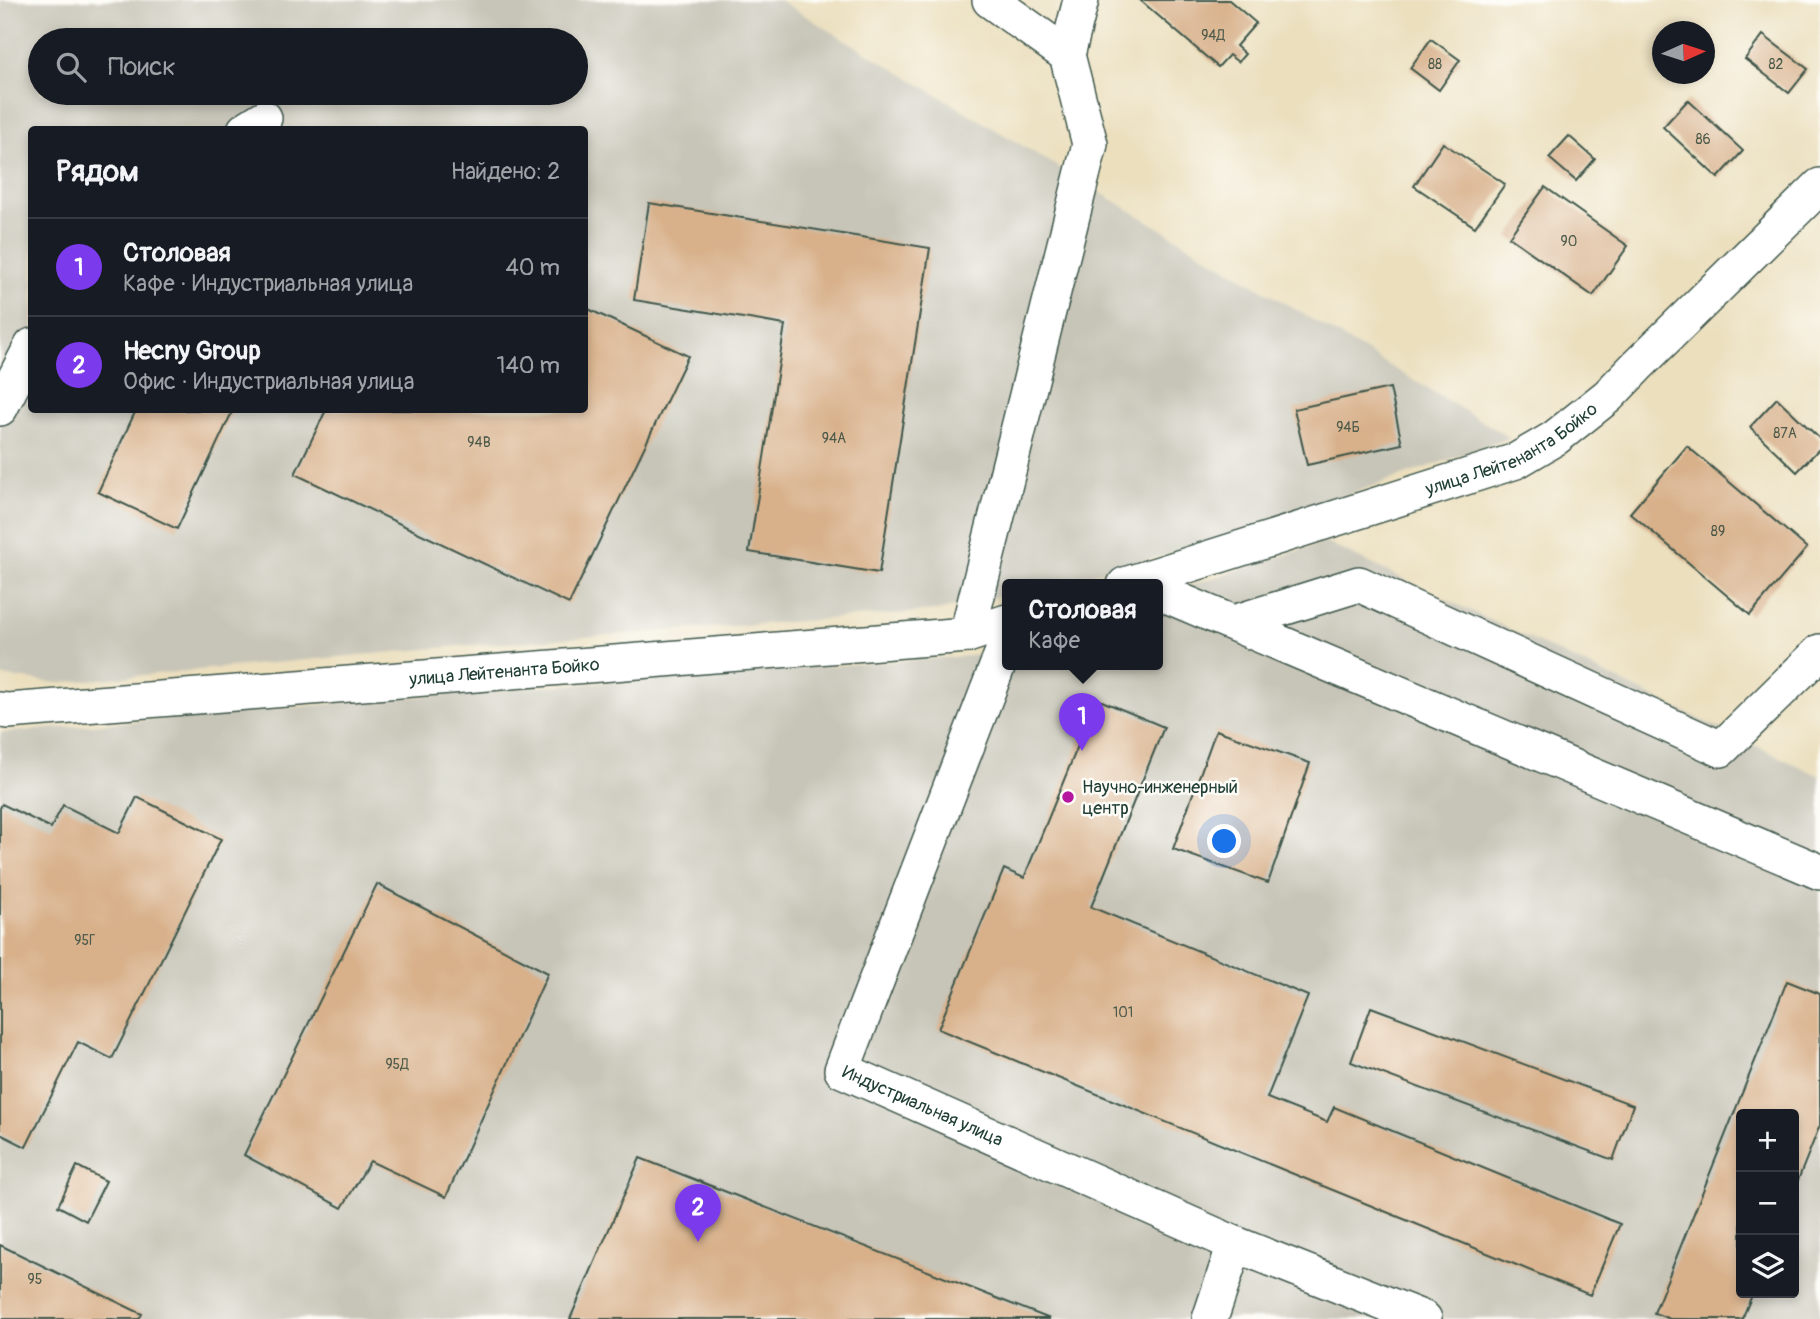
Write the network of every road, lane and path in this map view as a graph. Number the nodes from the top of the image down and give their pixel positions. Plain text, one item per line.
1 (990, 0) edge
2 (1081, 0) edge
3 (1067, 55) junction
4 (1820, 186) edge
5 (28, 354) edge
6 (0, 408) edge
7 (1158, 579) edge
8 (1163, 594) edge
9 (1234, 623) junction
10 (1002, 624) edge
11 (967, 635) junction
12 (1820, 652) edge
13 (1002, 654) edge
14 (0, 710) edge
15 (1820, 872) edge
16 (1235, 1244) junction
17 (1210, 1319) edge
18 (1424, 1319) edge

1 - 3 street
2 - 3 street
3 - 11 street
4 - 7 street, улица Лейтенанта Бойко
5 - 6 street
8 - 9 street
9 - 12 street
9 - 15 street
10 - 11 street, улица Лейтенанта Бойко
11 - 14 street, улица Лейтенанта Бойко
13 - 16 street, Индустриальная улица
16 - 17 street
16 - 18 street

